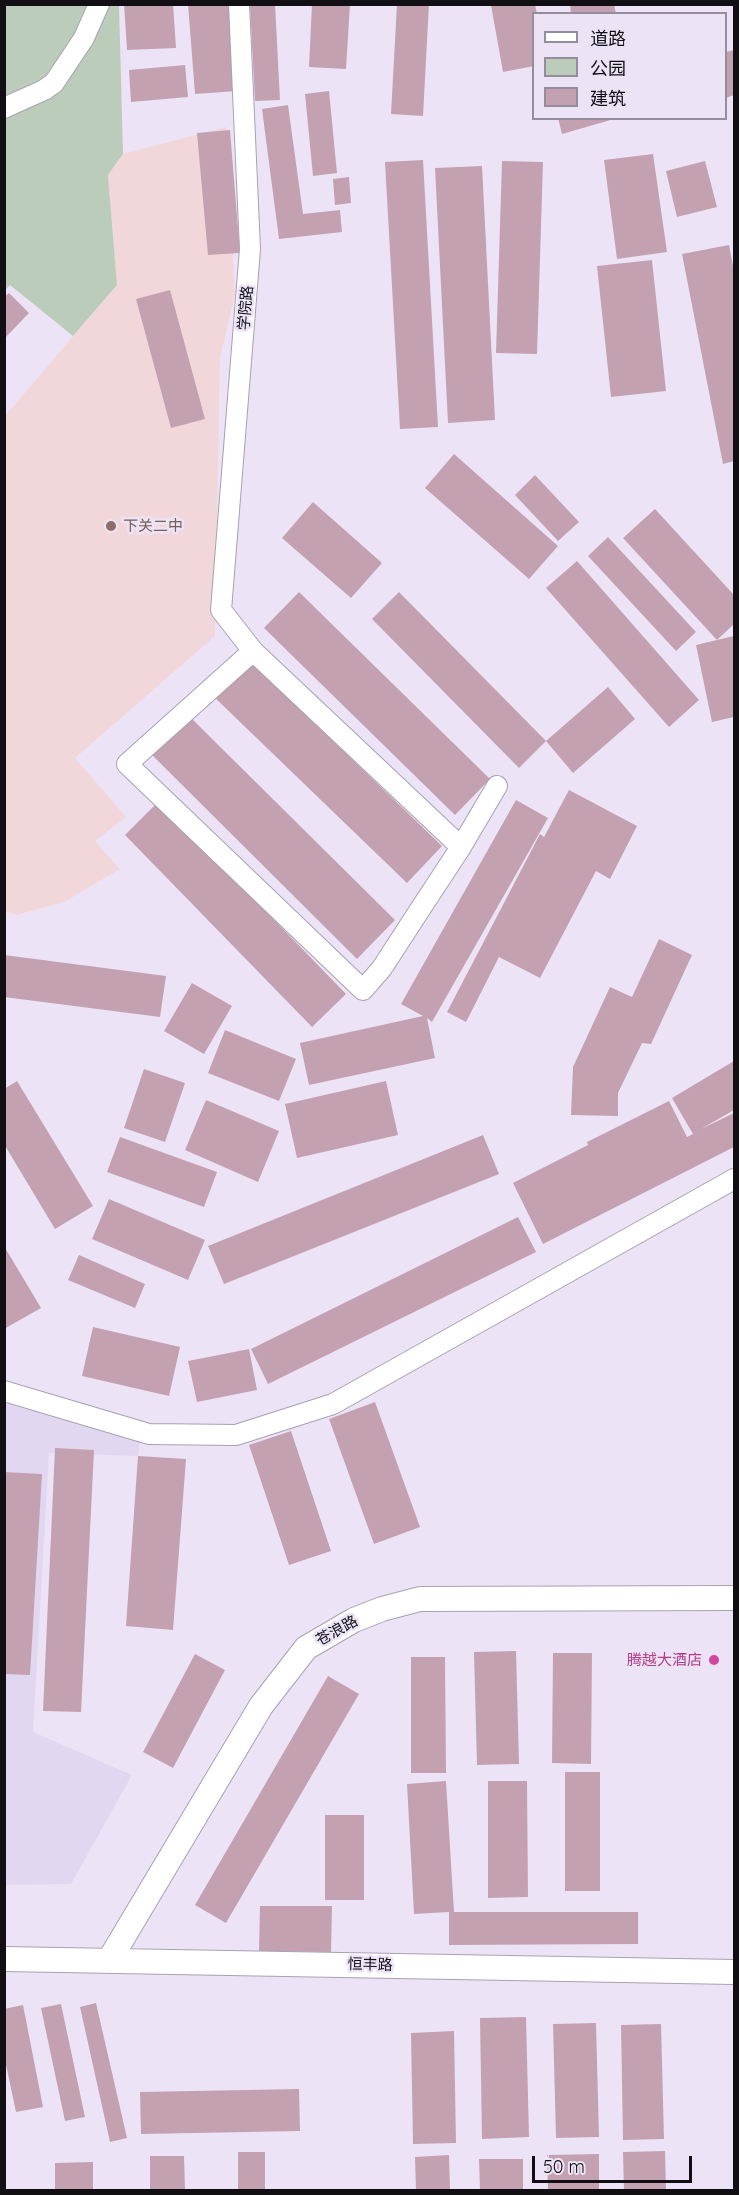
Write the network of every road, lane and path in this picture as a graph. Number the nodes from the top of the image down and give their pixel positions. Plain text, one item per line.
1 (99, 4) edge
2 (238, 4) edge
3 (4, 108) edge
4 (253, 651) junction
5 (497, 786) dead end
6 (461, 847) junction
7 (735, 1179) edge
8 (4, 1392) edge
9 (735, 1598) edge
10 (4, 1959) edge
11 (110, 1959) junction
12 (735, 1972) edge

1 - 3 street
2 - 4 street, 学院路
4 - 6 street
4 - 6 street
5 - 6 street
7 - 8 street
9 - 11 street, 苍浪路
10 - 11 street, 恒丰路
11 - 12 street, 恒丰路

